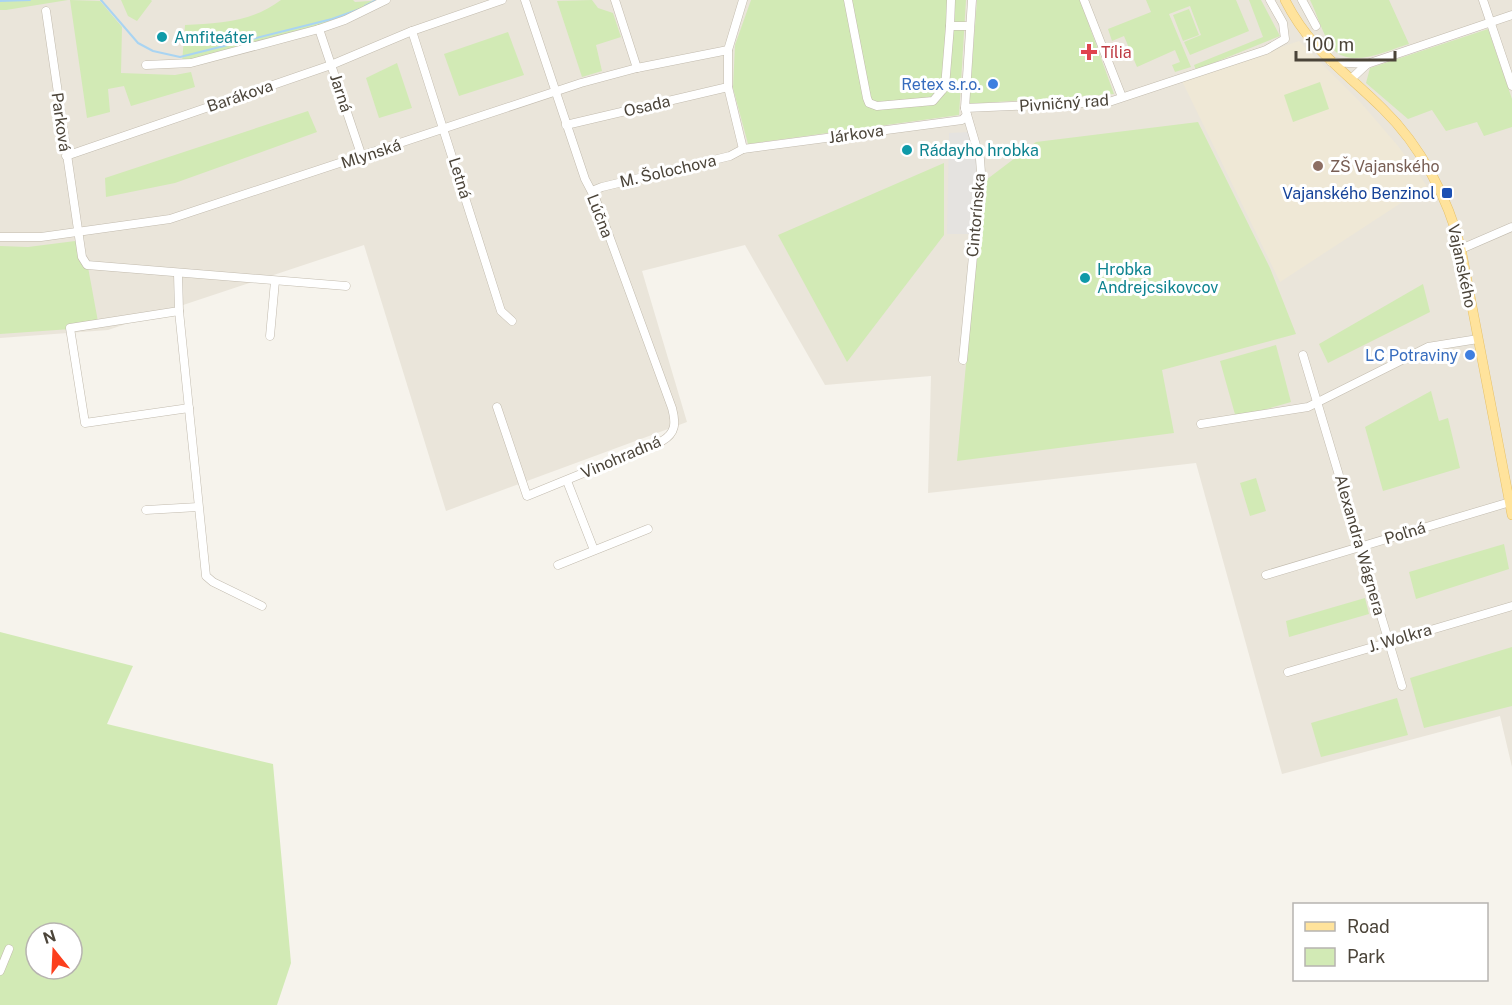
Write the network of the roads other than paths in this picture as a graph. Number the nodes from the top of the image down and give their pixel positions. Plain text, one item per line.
1 (386, 0) edge
2 (502, 0) edge
3 (525, 0) edge
4 (615, 0) edge
5 (743, 0) edge
6 (848, 0) edge
7 (951, 0) edge
8 (972, 0) edge
9 (1083, 0) edge
10 (1270, 0) edge
11 (1285, 0) edge
12 (1302, 0) edge
13 (1483, 0) edge
14 (46, 12) dead end
15 (1512, 15) edge
16 (1489, 22) junction
17 (950, 26) junction
18 (970, 26) junction
19 (1316, 26) dead end
20 (319, 29) junction
21 (412, 31) junction
22 (728, 50) junction
23 (1331, 62) junction
24 (1367, 64) junction
25 (146, 65) dead end
26 (331, 65) junction
27 (637, 68) junction
28 (1351, 80) junction
29 (1512, 86) edge
30 (728, 87) junction
31 (554, 92) junction
32 (1122, 97) junction
33 (966, 111) junction
34 (566, 125) junction
35 (445, 130) junction
36 (743, 149) junction
37 (66, 156) junction
38 (362, 157) junction
39 (592, 191) junction
40 (1512, 227) edge
41 (78, 232) junction
42 (0, 237) edge
43 (1461, 249) junction
44 (178, 274) junction
45 (274, 281) junction
46 (346, 286) dead end
47 (179, 311) junction
48 (512, 321) dead end
49 (270, 336) dead end
50 (1478, 339) junction
51 (1303, 355) dead end
52 (963, 360) dead end
53 (1319, 403) junction
54 (497, 407) dead end
55 (189, 408) junction
56 (1201, 424) dead end
57 (673, 430) joint
58 (567, 481) junction
59 (1510, 502) junction
60 (198, 507) junction
61 (146, 510) dead end
62 (1512, 515) edge
63 (648, 529) dead end
64 (1361, 546) junction
65 (594, 550) junction
66 (558, 565) dead end
67 (1266, 574) dead end
68 (262, 606) dead end
69 (1512, 606) edge
70 (1388, 641) junction
71 (1288, 672) dead end
72 (1402, 686) dead end
73 (9, 949) dead end
74 (0, 971) edge

1 - 20 street
2 - 21 street, Barákova
3 - 31 street, Lúčna
4 - 27 street
5 - 22 street
6 - 17 street
7 - 17 street
8 - 18 street, Cintorínska
9 - 32 street
10 - 32 street, Pivničný rad
11 - 23 main road, Vajanského
12 - 19 street
13 - 16 street
14 - 37 street, Parková
15 - 16 street
16 - 24 street
16 - 29 street
17 - 18 street
18 - 33 street, Cintorínska
20 - 25 street
20 - 26 street, Jarná
21 - 26 street, Barákova
21 - 35 street, Letná
22 - 27 street, Mlynská
22 - 30 street
23 - 24 street
23 - 28 main road, Vajanského
24 - 28 street
26 - 37 street, Barákova
26 - 38 street, Jarná
27 - 31 street, Mlynská
28 - 43 main road, Vajanského
30 - 34 street, Osada
30 - 36 street
31 - 34 street, Lúčna
31 - 35 street, Mlynská
32 - 33 street, Pivničný rad
33 - 36 street, Járkova
33 - 52 street, Cintorínska
34 - 39 street, Lúčna
35 - 38 street, Mlynská
35 - 48 street, Letná
36 - 39 street, M. Šolochova
37 - 41 street, Parková
38 - 41 street, Mlynská
39 - 57 street, Lúčna
40 - 43 street
41 - 42 street, Mlynská
41 - 44 street, Parková
43 - 50 main road, Vajanského
44 - 45 street
44 - 47 street
45 - 46 street
45 - 49 street
47 - 55 street
47 - 55 street
50 - 53 street
50 - 59 main road, Vajanského
51 - 53 street, Alexandra Wágnera
53 - 56 street
53 - 64 street, Alexandra Wágnera
54 - 58 street, Vinohradná
55 - 60 street
57 - 58 street, Vinohradná
58 - 65 street, Vinohradná
59 - 62 main road, Vajanského
59 - 64 street, Poľná
60 - 61 street
60 - 68 street
63 - 65 street
64 - 67 street, Poľná
64 - 70 street, Alexandra Wágnera
65 - 66 street
69 - 70 street, J. Wolkra
70 - 71 street, J. Wolkra
70 - 72 street, Alexandra Wágnera
73 - 74 street

